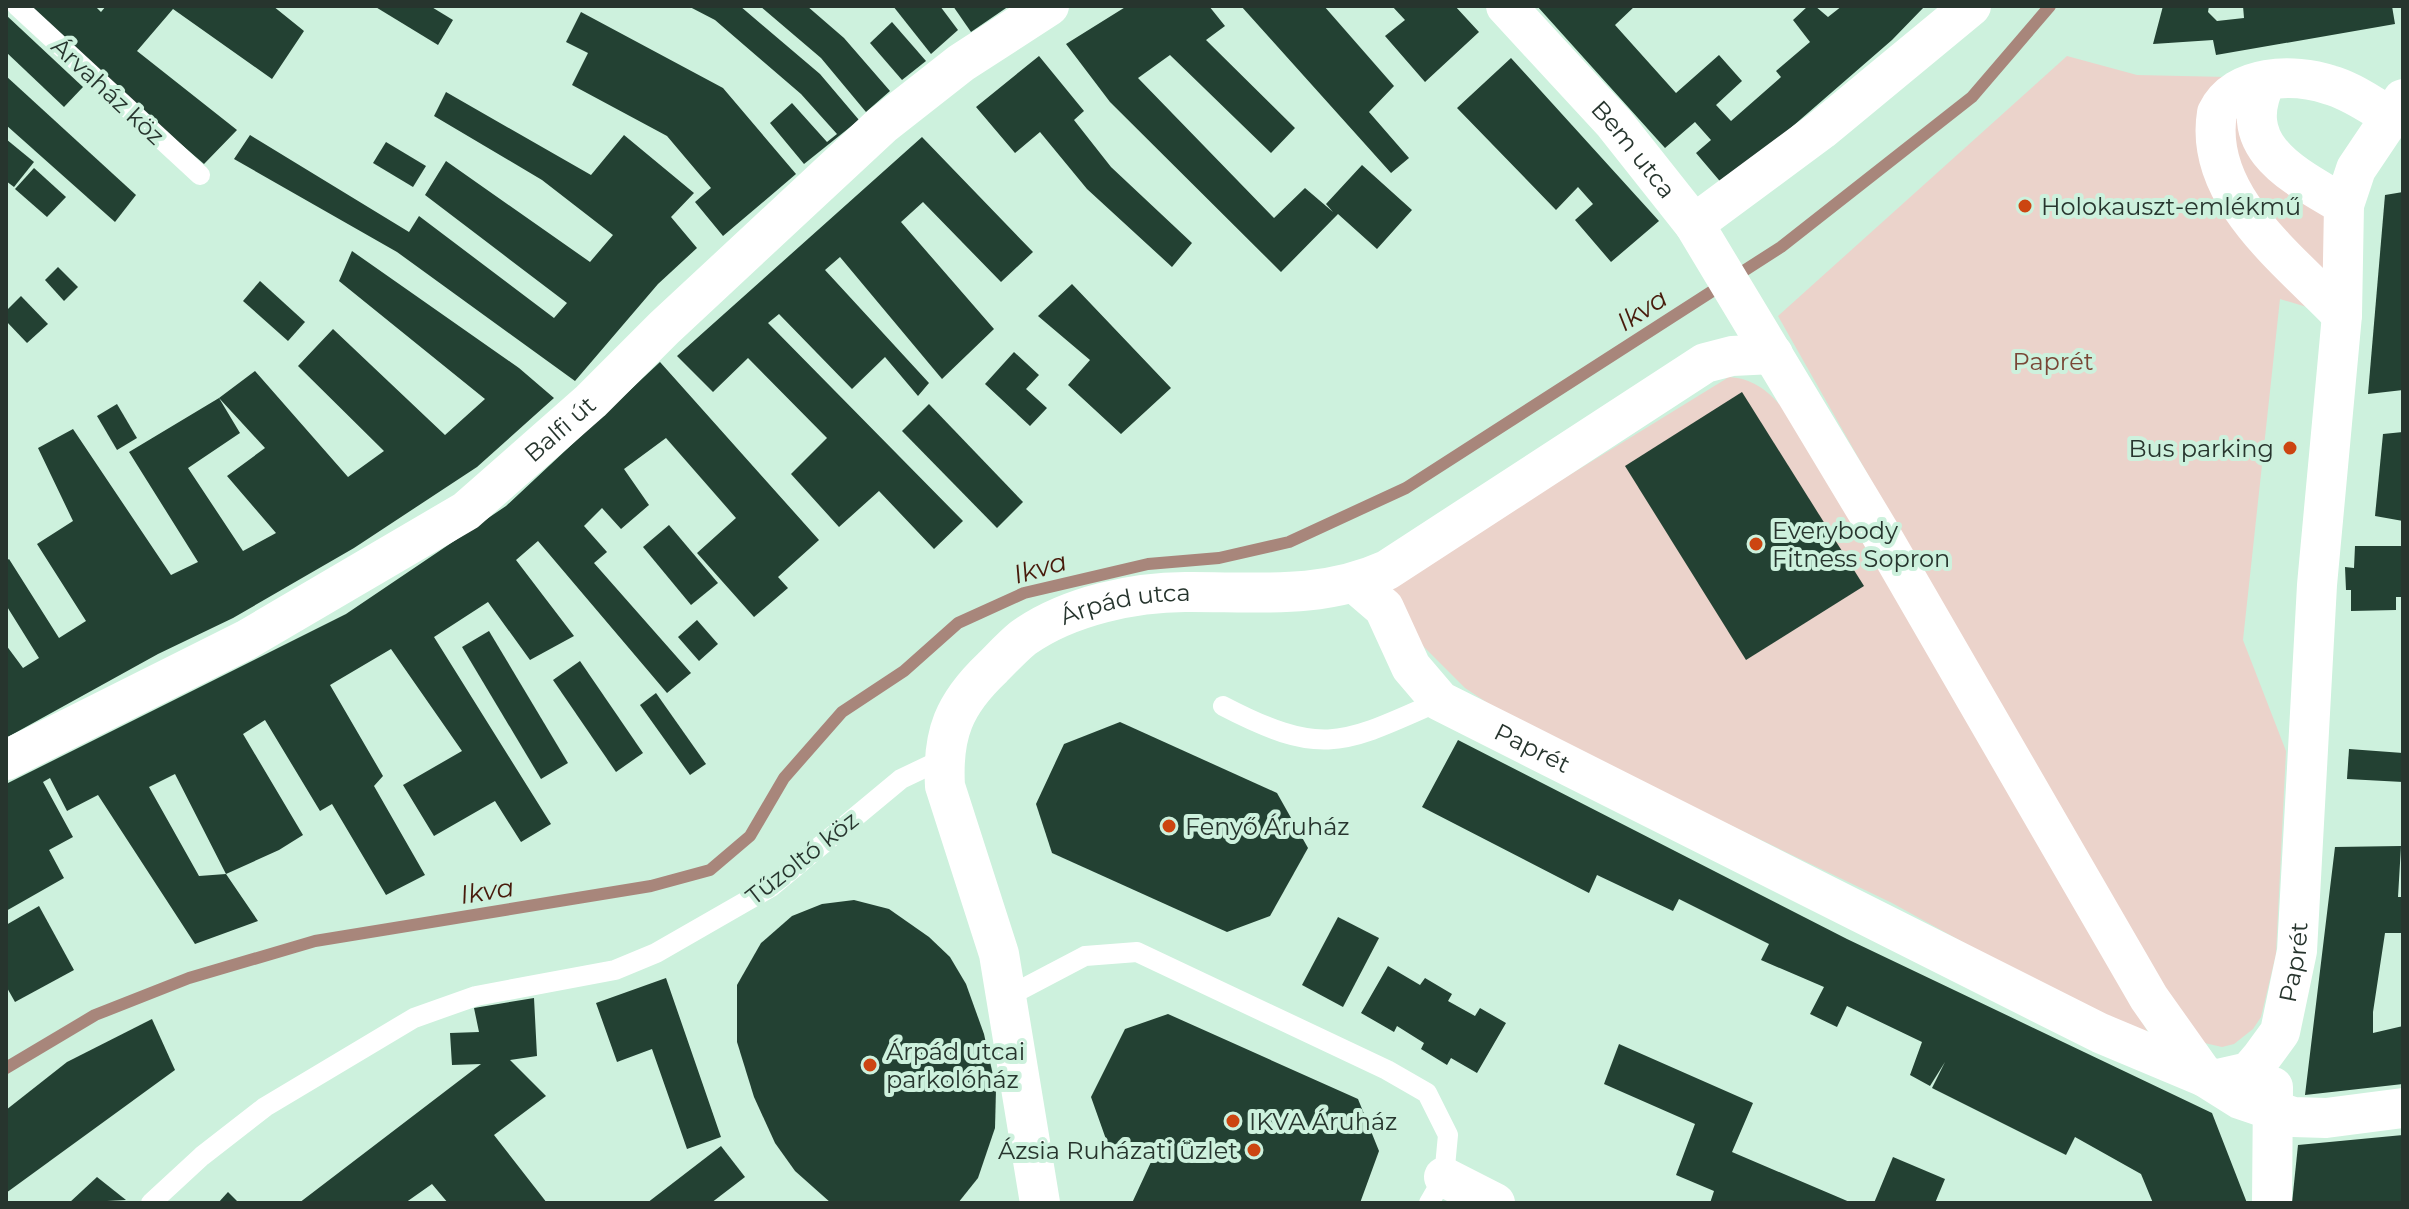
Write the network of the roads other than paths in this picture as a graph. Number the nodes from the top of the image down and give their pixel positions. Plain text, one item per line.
1 (17, 6) edge
2 (1049, 6) edge
3 (1506, 6) edge
4 (1971, 6) edge
5 (2266, 81) junction
6 (2397, 107) edge
7 (200, 175) dead end
8 (2344, 205) junction
9 (1699, 232) junction
10 (1745, 305) joint
11 (2342, 315) junction
12 (1773, 354) junction
13 (1356, 584) junction
14 (1440, 701) junction
15 (1223, 706) dead end
16 (943, 759) junction
17 (6, 760) edge
18 (1007, 997) junction
19 (2280, 1032) junction
20 (2176, 1053) junction
21 (2403, 1108) edge
22 (2270, 1112) junction
23 (1437, 1190) edge
24 (151, 1203) edge
25 (1040, 1203) edge
26 (1495, 1203) edge
27 (2272, 1203) edge

1 - 7 lane, Árvaház köz
2 - 17 street, Balfi út
3 - 9 street, Bem utca
4 - 9 street
5 - 6 street, Paprét
5 - 8 street
5 - 11 street, Paprét
6 - 8 street, Paprét
8 - 11 street, Paprét
9 - 10 street, Bem utca
10 - 12 street, Paprét
11 - 19 street, Paprét
12 - 13 street, Árpád utca
12 - 20 street, Paprét
13 - 14 street, Paprét
13 - 16 street, Árpád utca
14 - 15 lane
14 - 20 street, Paprét
16 - 18 street, Árpád utca
16 - 24 lane, Tűzoltó köz
18 - 23 lane
18 - 25 street, Árpád utca
19 - 20 street, Paprét
19 - 22 street
20 - 22 street, Paprét
21 - 22 street, Paprét
22 - 27 street
23 - 26 street

